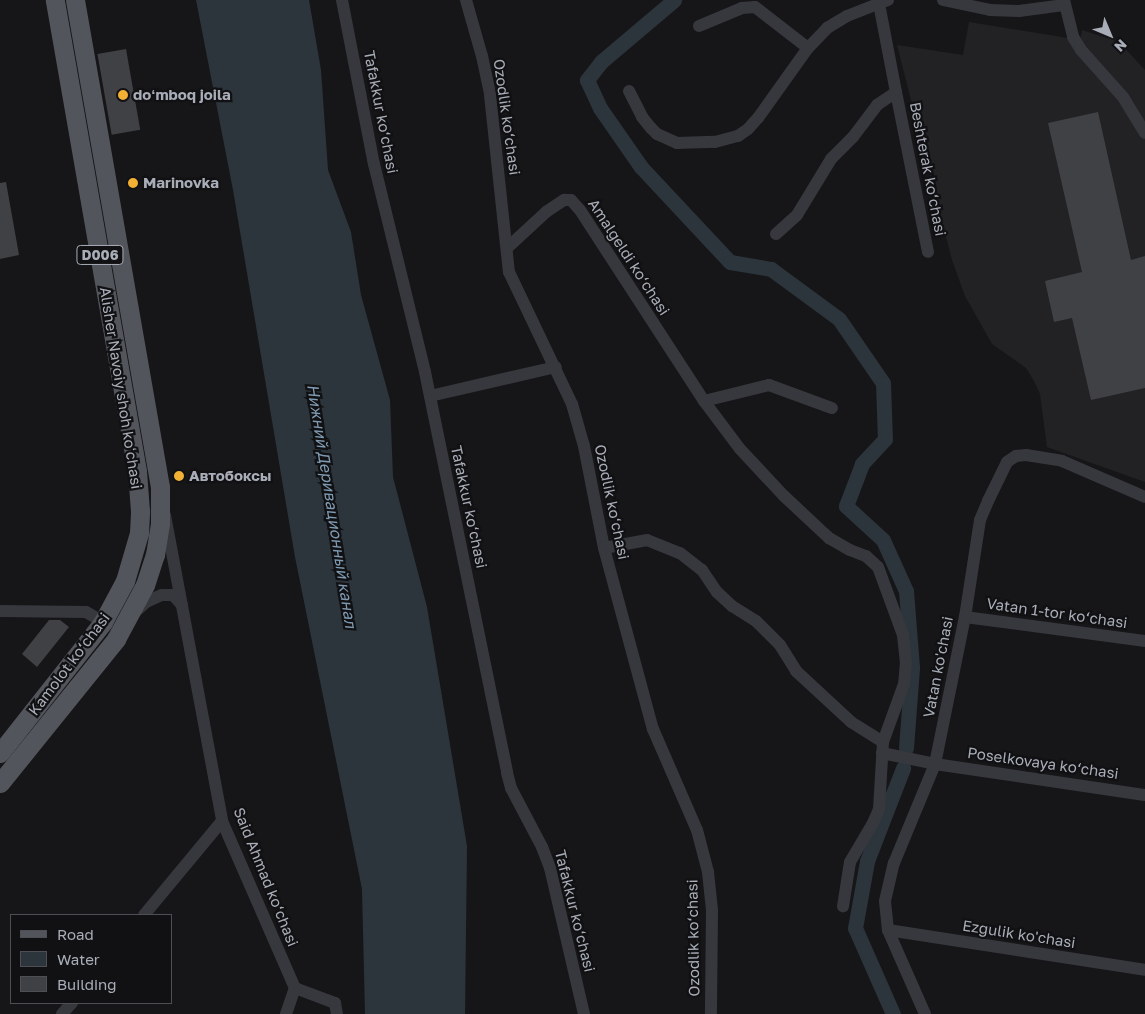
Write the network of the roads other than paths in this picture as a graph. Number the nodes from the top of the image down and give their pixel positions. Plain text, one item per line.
1 (55, 0) edge
2 (74, 0) edge
3 (342, 0) edge
4 (466, 0) edge
5 (943, 0) edge
6 (884, 2) edge
7 (1064, 3) edge
8 (699, 26) dead end
9 (808, 48) junction
10 (629, 91) dead end
11 (896, 92) junction
12 (1145, 133) edge
13 (776, 234) dead end
14 (507, 248) junction
15 (928, 252) dead end
16 (556, 367) junction
17 (430, 396) junction
18 (704, 402) junction
19 (832, 408) dead end
20 (160, 487) junction
21 (1145, 497) edge
22 (140, 511) joint
23 (604, 548) junction
24 (182, 605) junction
25 (0, 611) edge
26 (130, 616) junction
27 (965, 617) junction
28 (103, 622) junction
29 (1145, 641) edge
30 (883, 748) junction
31 (0, 753) edge
32 (935, 764) junction
33 (0, 782) edge
34 (1145, 795) edge
35 (222, 821) junction
36 (843, 906) dead end
37 (145, 914) edge
38 (888, 930) junction
39 (1145, 970) edge
40 (295, 988) junction
41 (71, 1004) edge
42 (62, 1014) edge
43 (286, 1014) edge
44 (337, 1014) edge
45 (584, 1014) edge
46 (711, 1014) edge
47 (925, 1014) edge

1 - 22 main road, Alisher Navoiy shoh koʻchasi / D006
2 - 20 main road, Alisher Navoiy shoh koʻchasi / D006
3 - 17 street, Tafakkur ko‘chasi
4 - 14 street, Ozodlik ko‘chasi
5 - 7 street
6 - 9 street, Beshterak ko‘chasi
6 - 11 street, Beshterak ko‘chasi
7 - 12 street
8 - 9 street
9 - 10 street, Beshterak ko‘chasi
11 - 13 street, Beshterak ko‘chasi
11 - 15 street, Beshterak ko‘chasi
14 - 16 street, Ozodlik ko‘chasi
14 - 18 street, Amalgeldi ko‘chasi
16 - 17 street
16 - 23 street, Ozodlik ko‘chasi
17 - 45 street, Tafakkur ko‘chasi
18 - 19 street
18 - 30 street, Amalgeldi ko‘chasi
20 - 24 street, Said Ahmad ko‘chasi
20 - 26 main road, D006
21 - 27 street, Vatan ko'chasi
22 - 28 main road, Kamolot ko‘chasi / D006
23 - 30 street
23 - 46 street, Ozodlik ko‘chasi
24 - 26 street
24 - 35 street, Said Ahmad ko‘chasi
25 - 28 street
26 - 33 main road, D006
27 - 29 street, Vatan 1-tor ko‘chasi
27 - 32 street, Vatan ko'chasi
28 - 31 main road, Kamolot ko‘chasi / D006
30 - 32 street, Poselkovaya ko‘chasi
30 - 36 street, Amalgeldi ko‘chasi
32 - 34 street, Poselkovaya ko‘chasi
32 - 38 street, Vatan ko'chasi
35 - 37 street
35 - 40 street, Said Ahmad ko‘chasi
38 - 39 street, Ezgulik ko'chasi
38 - 47 street, Vatan ko'chasi
40 - 43 street
40 - 44 street
41 - 42 street

